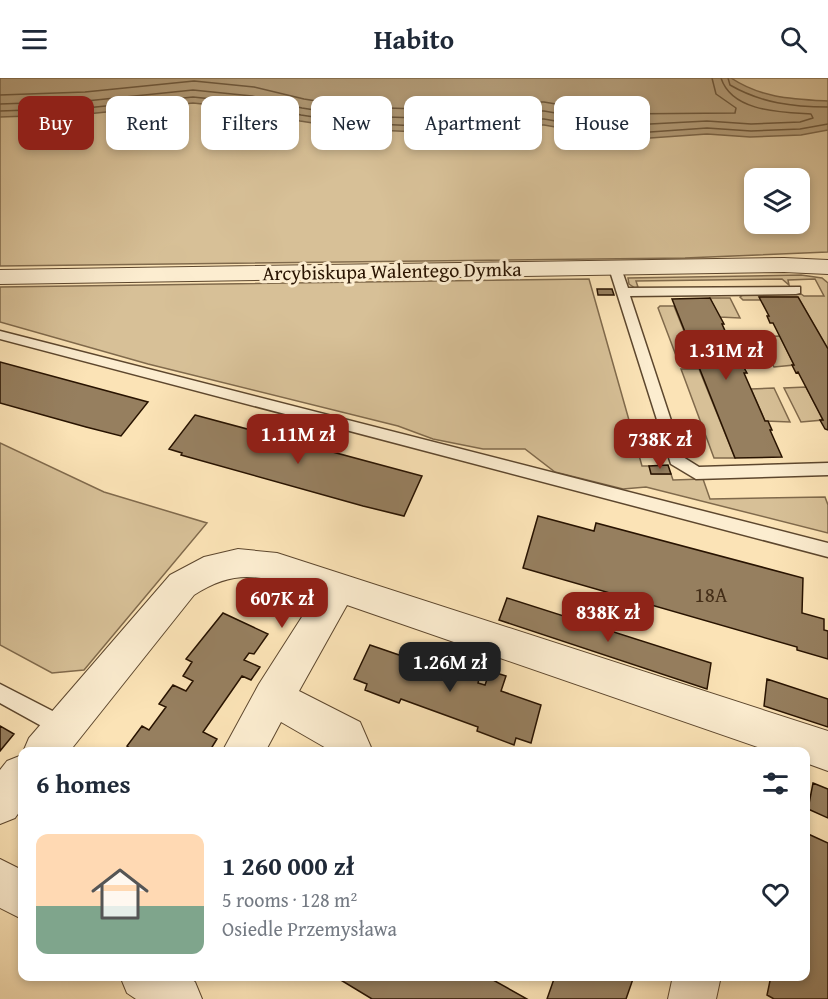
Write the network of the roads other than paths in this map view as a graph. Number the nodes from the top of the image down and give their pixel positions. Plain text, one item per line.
1 (828, 260) edge
2 (784, 265) junction
3 (828, 267) edge
4 (615, 268) junction
5 (0, 277) edge
6 (796, 290) dead end
7 (624, 292) junction
8 (0, 335) edge
9 (828, 469) edge
10 (828, 550) edge
11 (339, 588) junction
12 (0, 693) edge
13 (273, 697) junction
14 (748, 738) edge
15 (53, 739) edge
16 (245, 747) edge
17 (351, 747) edge
18 (803, 747) edge
19 (810, 748) edge
20 (828, 751) edge
21 (18, 781) edge
22 (0, 803) edge
23 (0, 881) edge
24 (18, 893) edge
25 (151, 981) edge
26 (696, 981) edge
27 (178, 999) edge
28 (692, 999) edge

1 - 2 street, Arcybiskupa Walentego Dymka
2 - 3 street, Arcybiskupa Walentego Dymka
2 - 4 street, Arcybiskupa Walentego Dymka
4 - 5 street, Arcybiskupa Walentego Dymka
4 - 7 lane
6 - 7 lane
7 - 9 lane
8 - 10 lane
11 - 13 street
11 - 14 street
11 - 15 street
12 - 15 lane
13 - 16 street
13 - 17 street
14 - 18 street
19 - 20 street
21 - 22 street
23 - 24 street
25 - 27 street
26 - 28 street

